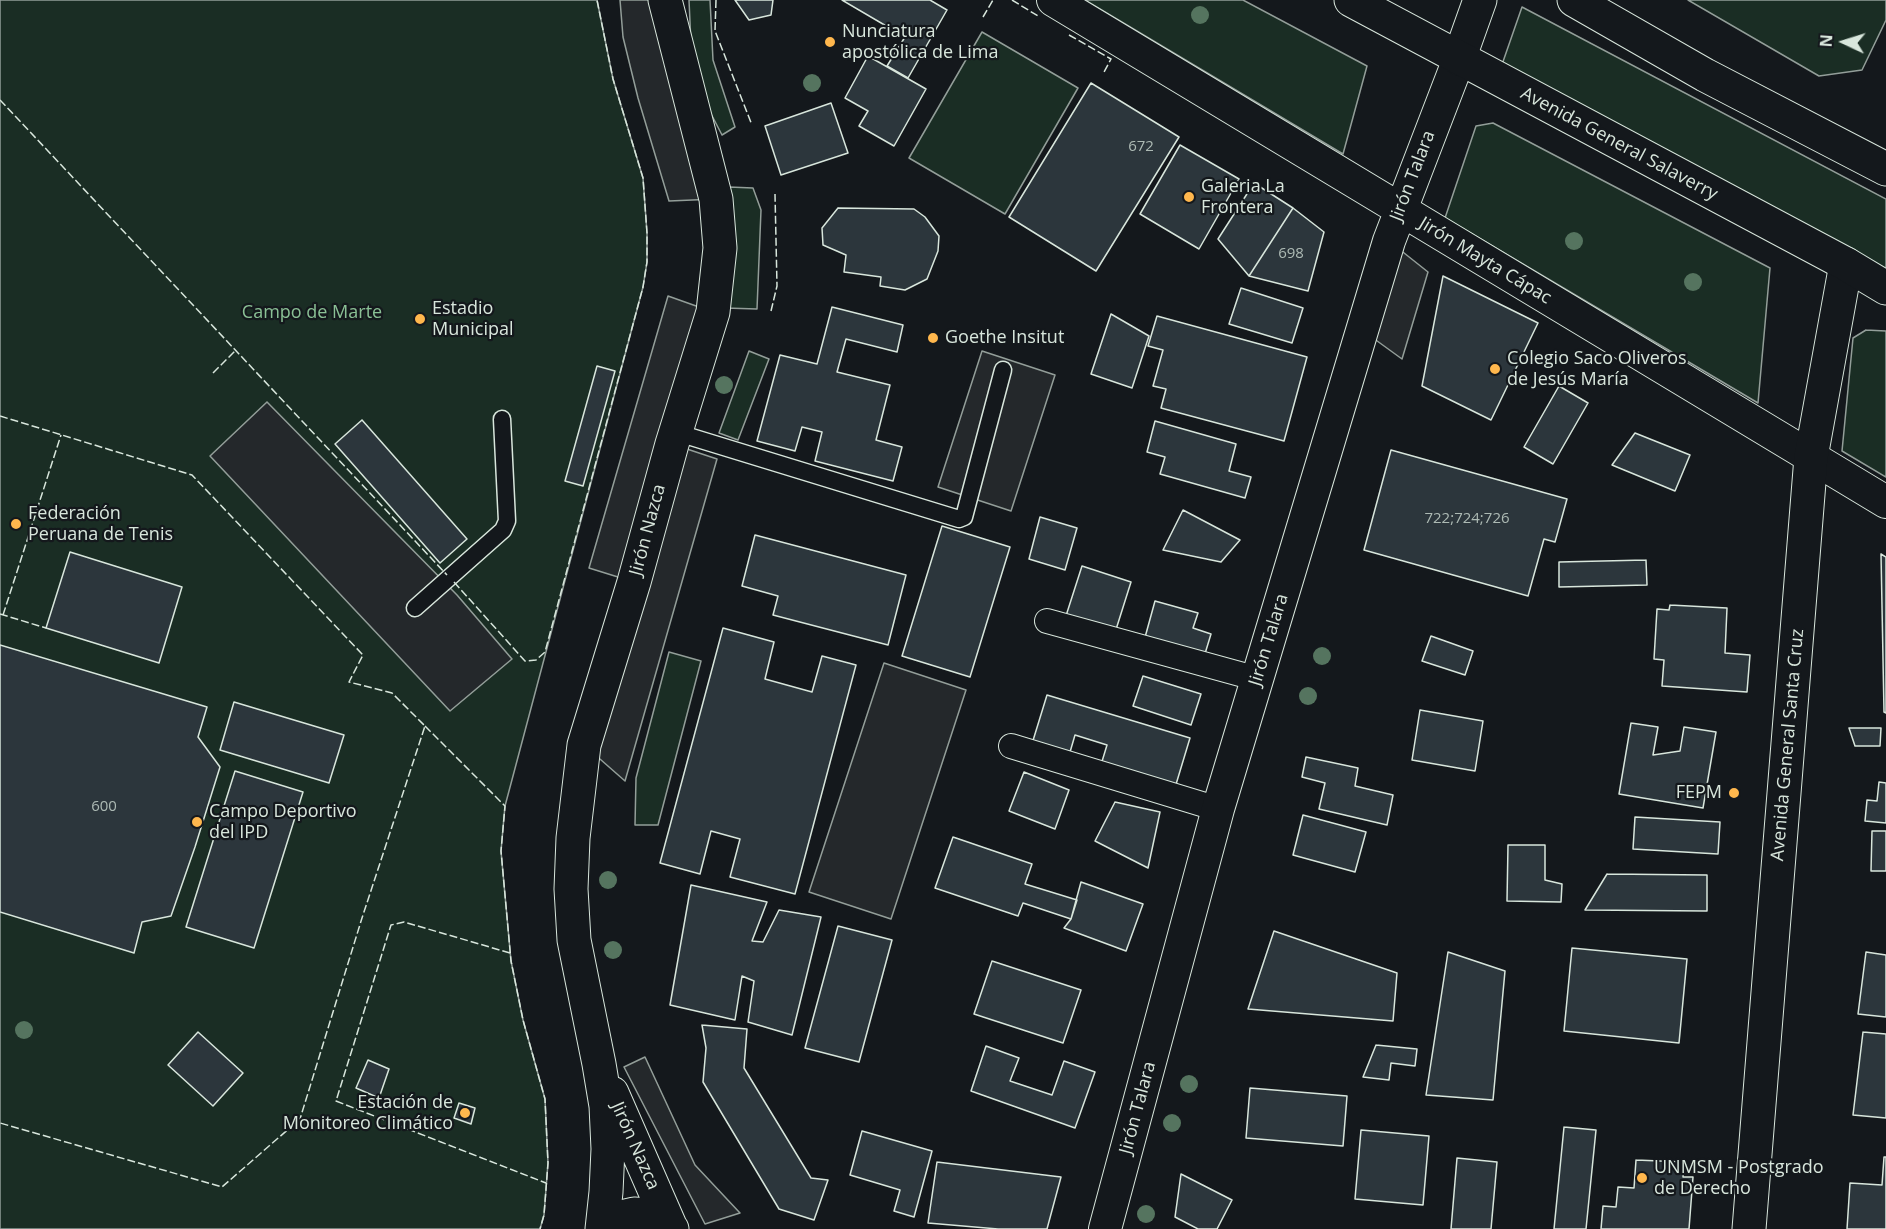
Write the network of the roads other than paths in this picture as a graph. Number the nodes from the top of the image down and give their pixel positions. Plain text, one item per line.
1 (665, 0) edge
2 (1053, 0) edge
3 (1351, 0) edge
4 (1480, 0) edge
5 (1574, 0) edge
6 (1459, 59) junction
7 (1886, 169) edge
8 (1400, 210) junction
9 (1846, 264) junction
10 (1886, 288) edge
11 (1003, 370) dead end
12 (502, 419) dead end
13 (675, 432) junction
14 (1811, 457) junction
15 (1886, 502) edge
16 (415, 608) dead end
17 (1047, 621) dead end
18 (1258, 680) junction
19 (1011, 746) dead end
20 (1218, 809) junction
21 (600, 1064) junction
22 (672, 1228) edge
23 (604, 1229) edge
24 (1105, 1229) edge
25 (1749, 1229) edge

1 - 13 street, Jirón Nazca
2 - 8 street, Jirón Mayta Cápac
3 - 6 street, Avenida General Salaverry
4 - 6 street
5 - 7 street
6 - 8 street, Jirón Talara
6 - 9 street, Avenida General Salaverry
8 - 14 street, Jirón Mayta Cápac
8 - 18 street, Jirón Talara
9 - 10 street, Avenida General Salaverry
9 - 14 street, Avenida General Santa Cruz
11 - 13 lane
12 - 16 lane
13 - 21 street, Jirón Nazca
14 - 15 street, Jirón Mayta Cápac
14 - 25 street, Avenida General Santa Cruz
17 - 18 street
18 - 20 street, Jirón Talara
19 - 20 street
20 - 24 street, Jirón Talara
21 - 22 street, Jirón Nazca
21 - 23 street, Jirón Nazca
22 - 23 street

